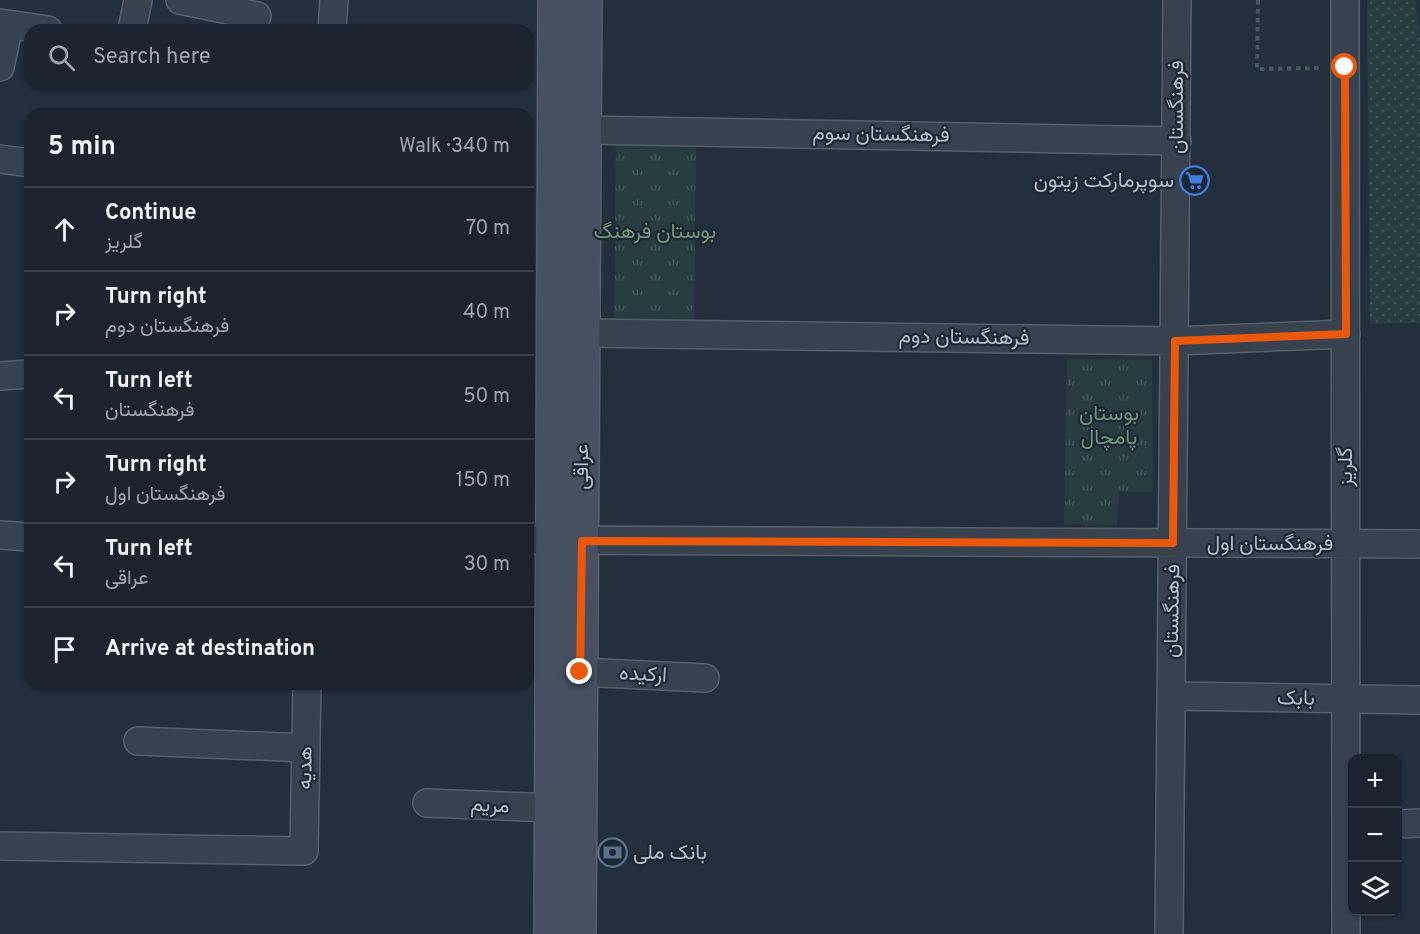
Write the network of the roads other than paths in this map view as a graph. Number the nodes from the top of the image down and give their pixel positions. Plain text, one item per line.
1 (138, 0) edge
2 (180, 0) edge
3 (334, 0) edge
4 (555, 0) edge
5 (585, 0) edge
6 (1177, 0) edge
7 (1345, 0) edge
8 (257, 15) edge
9 (4, 24) edge
10 (133, 24) edge
11 (332, 24) edge
12 (24, 27) edge
13 (0, 67) edge
14 (584, 130) junction
15 (1177, 141) junction
16 (0, 159) edge
17 (24, 162) edge
18 (583, 333) junction
19 (1346, 334) junction
20 (1175, 341) junction
21 (24, 374) edge
22 (0, 376) edge
23 (0, 535) edge
24 (24, 537) edge
25 (554, 540) edge
26 (1173, 543) junction
27 (1346, 544) junction
28 (1420, 544) edge
29 (580, 672) junction
30 (705, 678) dead end
31 (307, 690) edge
32 (1172, 696) junction
33 (1420, 700) edge
34 (1346, 701) junction
35 (138, 741) dead end
36 (306, 748) junction
37 (427, 803) dead end
38 (552, 808) junction
39 (1349, 808) edge
40 (1420, 823) edge
41 (1402, 824) edge
42 (0, 846) edge
43 (1348, 861) edge
44 (551, 934) edge
45 (579, 934) edge
46 (1169, 934) edge
47 (1346, 934) edge

1 - 10 street
2 - 8 street
3 - 11 street
4 - 25 main road, عراقی
5 - 14 main road, عراقی
6 - 15 street, فرهنگستان
7 - 19 street, گلریز
9 - 12 street
9 - 13 street
14 - 15 street, فرهنگستان سوم
14 - 18 main road, عراقی
15 - 20 street, فرهنگستان
16 - 17 street
18 - 20 street, فرهنگستان دوم
18 - 25 main road, عراقی
19 - 20 street, فرهنگستان دوم
19 - 27 street, گلریز
20 - 26 street, فرهنگستان
21 - 22 street
23 - 24 street
25 - 26 street, فرهنگستان اول
25 - 29 main road, عراقی
25 - 38 main road, عراقی
26 - 27 street, فرهنگستان اول
26 - 32 street, فرهنگستان
27 - 28 street, فرهنگستان اول
27 - 34 street, گلریز
29 - 30 street, ارکیده
29 - 45 main road, عراقی
31 - 36 street, هدیه
32 - 34 street, بابک
32 - 46 street, فرهنگستان
33 - 34 street, بابک
34 - 39 street, گلریز
35 - 36 street
36 - 42 street, هدیه
37 - 38 street, مریم
38 - 44 main road, عراقی
40 - 41 street
43 - 47 street, گلریز

